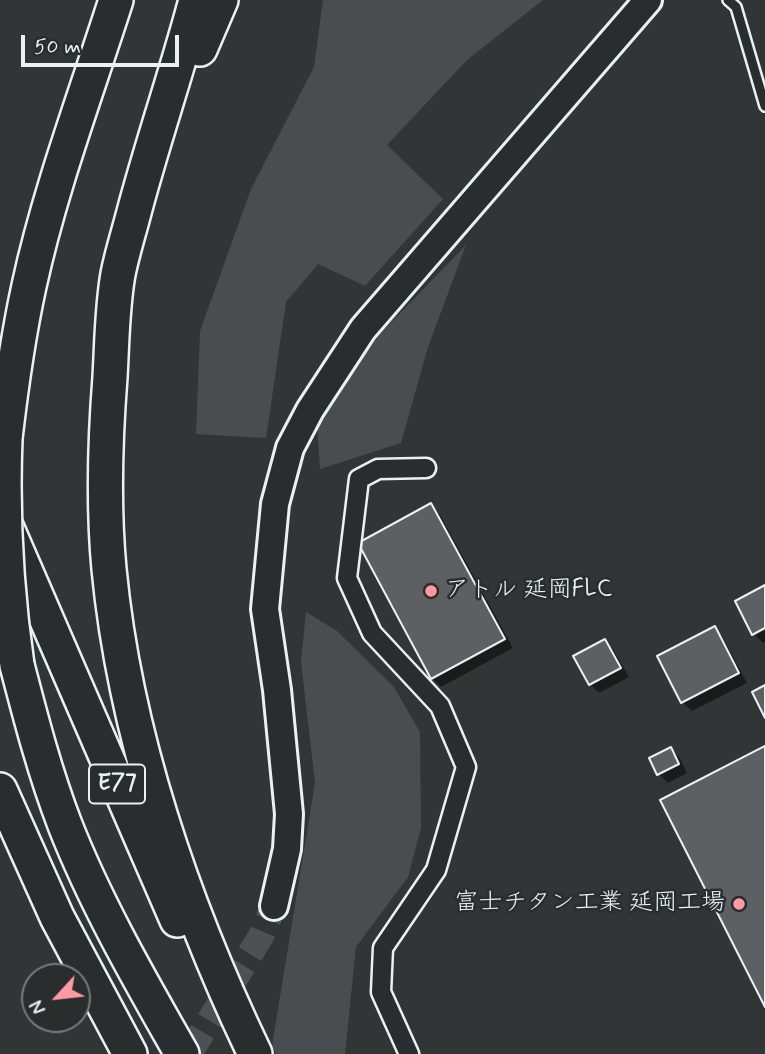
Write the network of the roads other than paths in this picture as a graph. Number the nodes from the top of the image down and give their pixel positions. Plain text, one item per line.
1 (116, 0) edge
2 (196, 0) edge
3 (221, 0) edge
4 (649, 0) edge
5 (728, 0) edge
6 (765, 106) edge
7 (111, 355) junction
8 (426, 468) dead end
9 (0, 511) edge
10 (2, 798) edge
11 (274, 906) tunnel mouth
12 (130, 1054) edge
13 (182, 1054) edge
14 (241, 1054) edge
15 (256, 1054) edge
16 (410, 1054) edge

1 - 13 highway, bridge
2 - 7 highway
3 - 7 highway
4 - 11 street
5 - 6 lane
7 - 15 highway
8 - 16 street
9 - 14 highway, E77
10 - 12 highway

